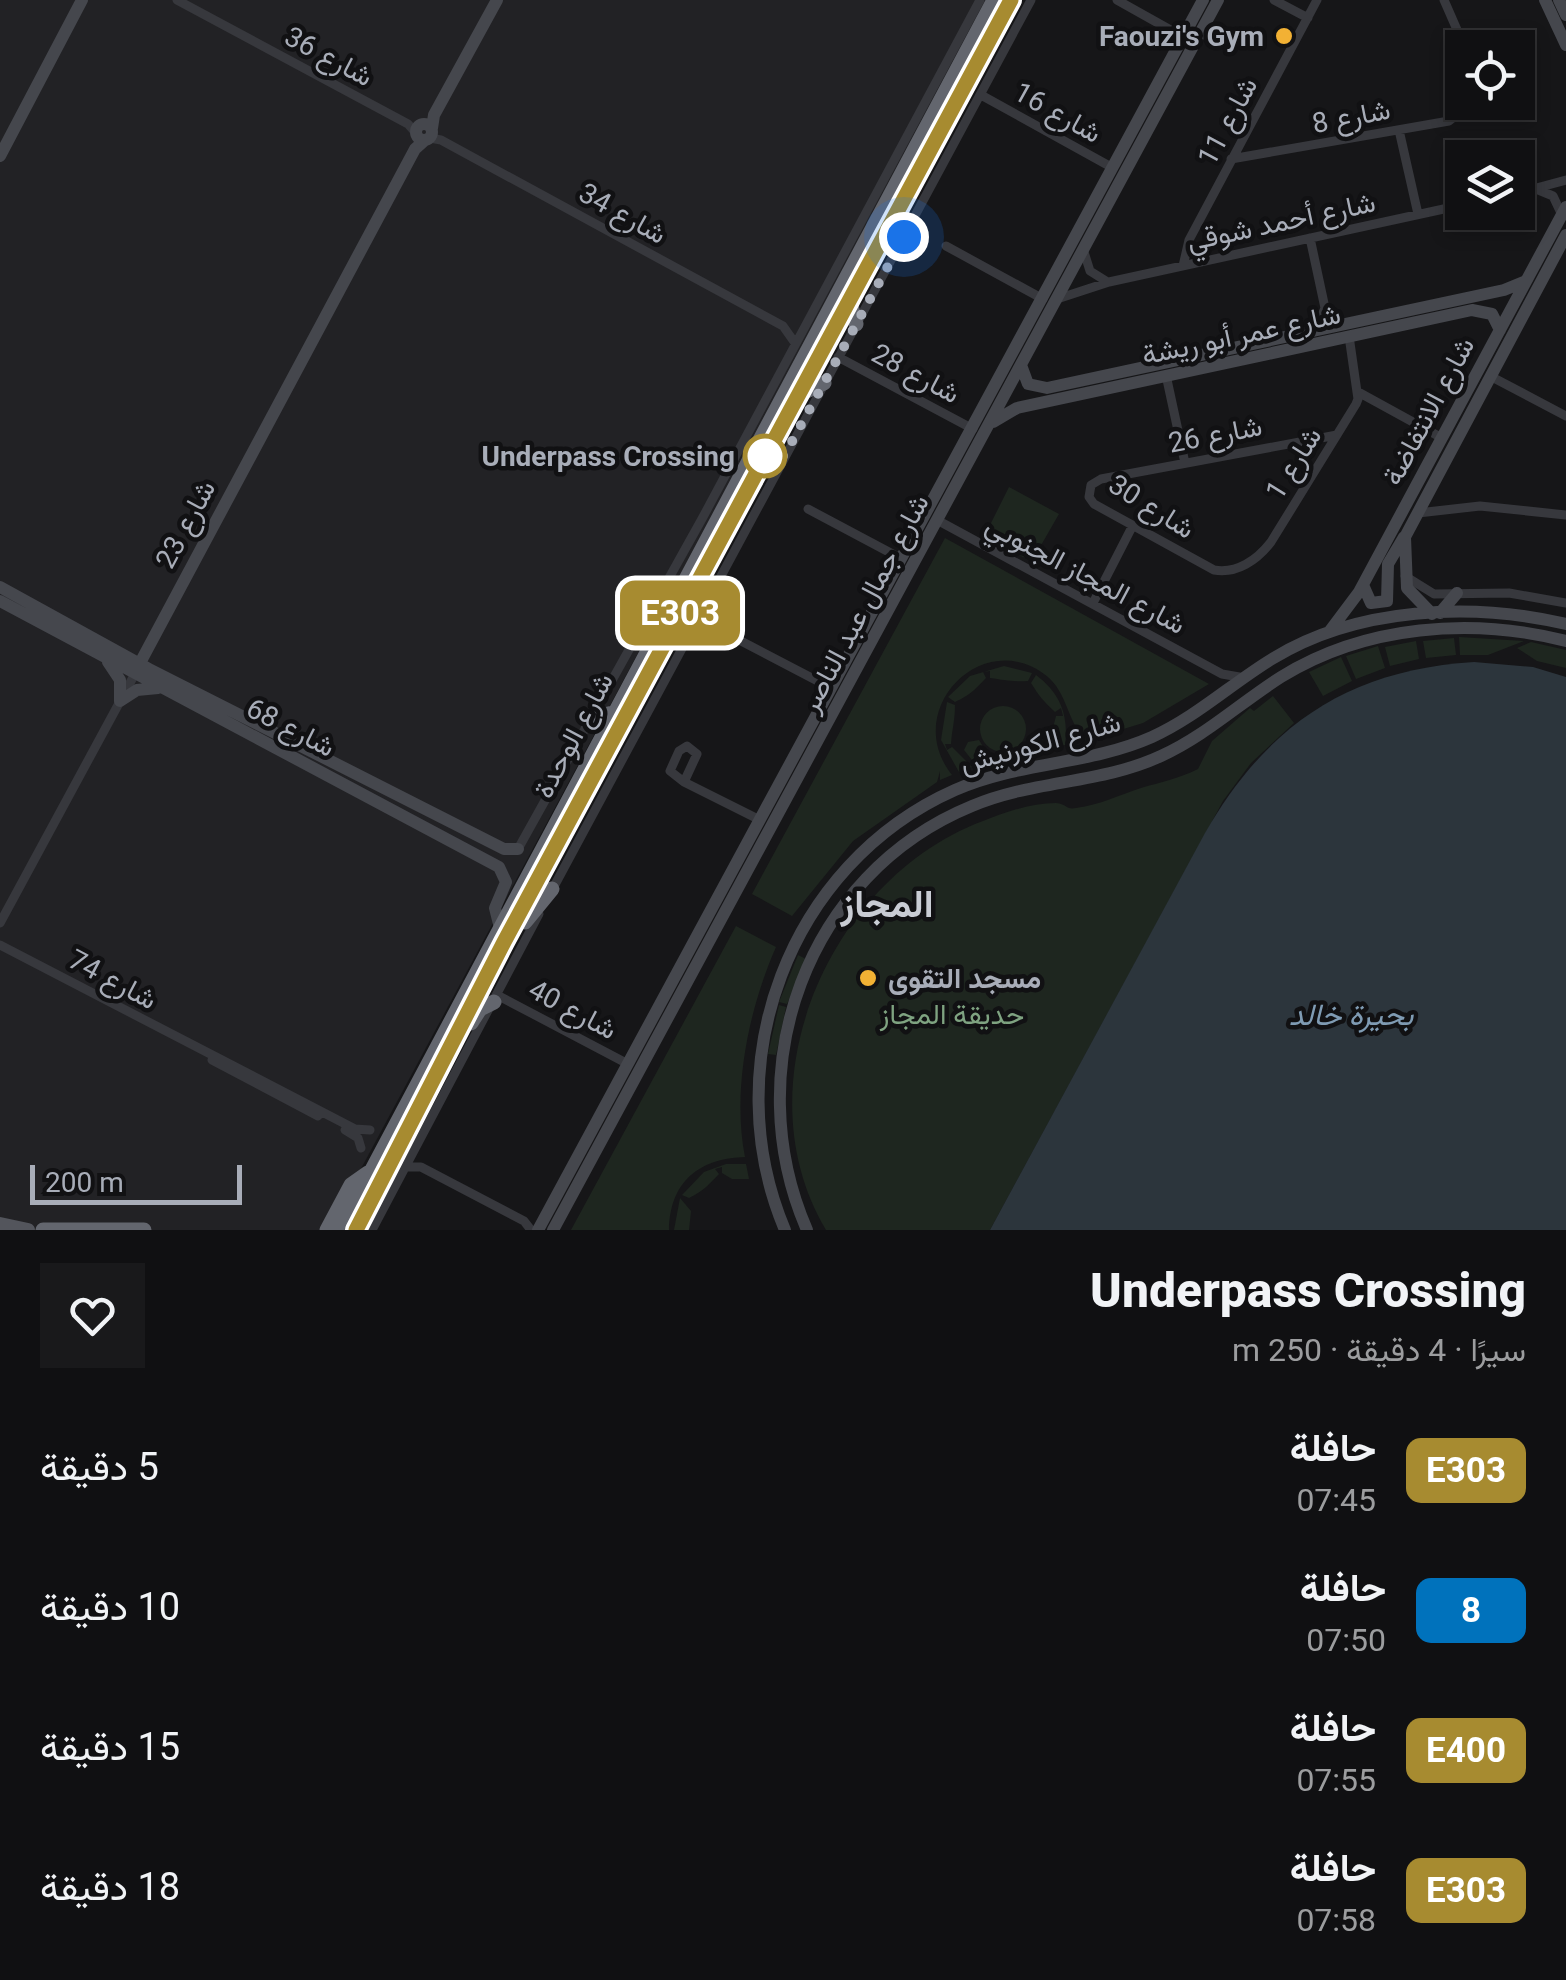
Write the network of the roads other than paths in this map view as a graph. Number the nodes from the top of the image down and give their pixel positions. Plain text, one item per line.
1 (82, 0) edge
2 (176, 0) edge
3 (497, 0) edge
4 (980, 0) edge
5 (994, 0) edge
6 (1010, 0) edge
7 (1031, 0) edge
8 (1117, 0) edge
9 (1203, 0) edge
10 (1218, 0) edge
11 (1274, 0) edge
12 (1318, 0) edge
13 (1445, 0) edge
14 (1545, 0) edge
15 (1559, 0) edge
16 (1566, 15) edge
17 (1308, 18) junction
18 (1458, 30) edge
19 (1564, 38) edge
20 (1180, 44) junction
21 (1175, 81) junction
22 (981, 96) junction
23 (1138, 120) junction
24 (1454, 120) edge
25 (1399, 130) junction
26 (424, 132) junction
27 (0, 156) edge
28 (1131, 158) junction
29 (1231, 159) junction
30 (1113, 168) junction
31 (1566, 180) edge
32 (1536, 189) joint
33 (872, 196) junction
34 (1445, 208) edge
35 (1564, 211) edge
36 (1418, 214) junction
37 (877, 216) junction
38 (1566, 235) edge
39 (1310, 238) junction
40 (946, 246) dead end
41 (1084, 248) junction
42 (1184, 266) junction
43 (1109, 282) junction
44 (1526, 282) junction
45 (849, 299) junction
46 (1050, 299) junction
47 (1325, 308) junction
48 (1416, 309) junction
49 (812, 324) junction
50 (856, 324) junction
51 (783, 326) junction
52 (1316, 330) junction
53 (1346, 330) junction
54 (1500, 330) junction
55 (1376, 331) junction
56 (795, 343) junction
57 (838, 357) junction
58 (1021, 365) junction
59 (1147, 366) junction
60 (1166, 376) junction
61 (1490, 376) junction
62 (824, 383) junction
63 (1106, 388) junction
64 (1360, 394) junction
65 (796, 397) junction
66 (1566, 416) edge
67 (980, 428) junction
68 (1337, 435) junction
69 (1442, 438) junction
70 (748, 457) junction
71 (730, 463) junction
72 (1186, 463) junction
73 (1101, 479) joint
74 (808, 509) dead end
75 (1418, 513) junction
76 (1566, 516) edge
77 (938, 520) junction
78 (1132, 525) junction
79 (1404, 537) junction
80 (902, 559) junction
81 (1208, 567) joint
82 (1404, 575) junction
83 (1363, 585) junction
84 (0, 587) edge
85 (898, 592) junction
86 (1457, 593) junction
87 (0, 601) edge
88 (1093, 603) junction
89 (1566, 603) edge
90 (1436, 613) junction
91 (697, 618) junction
92 (1566, 624) edge
93 (863, 629) junction
94 (1328, 634) junction
95 (1566, 641) edge
96 (150, 644) junction
97 (111, 655) junction
98 (858, 665) junction
99 (1213, 668) junction
100 (137, 669) junction
101 (1245, 678) junction
102 (164, 683) junction
103 (830, 688) junction
104 (1220, 698) junction
105 (120, 701) junction
106 (613, 714) junction
107 (594, 718) junction
108 (263, 741) junction
109 (684, 782) dead end
110 (973, 783) junction
111 (375, 784) junction
112 (551, 794) junction
113 (952, 815) junction
114 (558, 818) junction
115 (760, 820) junction
116 (456, 824) junction
117 (446, 838) junction
118 (518, 849) joint
119 (552, 889) junction
120 (0, 923) edge
121 (502, 935) junction
122 (3, 945) edge
123 (496, 998) junction
124 (454, 1040) junction
125 (194, 1048) junction
126 (628, 1064) junction
127 (370, 1130) dead end
128 (590, 1134) junction
129 (760, 1135) junction
130 (361, 1148) dead end
131 (412, 1151) junction
132 (785, 1163) junction
133 (421, 1167) junction
134 (404, 1168) junction
135 (371, 1172) junction
136 (584, 1174) junction
137 (550, 1220) edge
138 (0, 1224) edge
139 (531, 1227) edge
140 (28, 1230) edge
141 (43, 1230) edge
142 (144, 1230) edge
143 (327, 1230) edge
144 (340, 1230) edge
145 (356, 1230) edge
146 (372, 1230) edge
147 (785, 1230) edge
148 (808, 1230) edge

1 - 27 street
2 - 26 street, شارع 36
3 - 26 street, شارع 23
4 - 33 street
5 - 37 highway, شارع الوحدة
6 - 45 highway, شارع الوحدة
7 - 22 street
8 - 20 street
9 - 20 street, شارع جمال عبد الناصر
10 - 21 street, شارع جمال عبد الناصر
11 - 17 street
12 - 17 street, شارع 11
13 - 18 street
14 - 19 street
15 - 16 street
17 - 29 street, شارع 11
20 - 21 street
20 - 23 street, شارع جمال عبد الناصر
21 - 28 street, شارع جمال عبد الناصر
22 - 30 street, شارع 16
22 - 50 street
23 - 28 street
23 - 30 street, شارع جمال عبد الناصر
24 - 25 street, شارع 8
25 - 29 street, شارع 8
25 - 36 street
26 - 51 street, شارع 34
26 - 96 street, شارع 23
28 - 41 street, شارع جمال عبد الناصر
29 - 42 street, شارع 11
30 - 46 street, شارع جمال عبد الناصر
31 - 32 street
32 - 35 street
33 - 37 highway
33 - 49 street
34 - 36 street, شارع أحمد شوقي
35 - 44 street, شارع الانتفاضة
36 - 39 street, شارع أحمد شوقي
37 - 49 highway, شارع الوحدة
38 - 61 street, شارع الانتفاضة
39 - 42 street, شارع أحمد شوقي
39 - 47 street
40 - 46 street
41 - 43 street
41 - 46 street, شارع جمال عبد الناصر
42 - 43 street, شارع أحمد شوقي
43 - 46 street, شارع أحمد شوقي
44 - 48 street, شارع عمر أبو ريشة
44 - 54 street, شارع الانتفاضة
45 - 50 highway
45 - 65 highway, شارع الوحدة
46 - 58 street, شارع جمال عبد الناصر
46 - 67 street, شارع جمال عبد الناصر
47 - 52 street
47 - 53 street
48 - 53 street, شارع عمر أبو ريشة
48 - 55 street
49 - 51 street, شارع 34
49 - 56 street
49 - 70 highway, شارع الوحدة
50 - 57 street
51 - 56 street, شارع 34
52 - 53 street, شارع عمر أبو ريشة
52 - 59 street, شارع عمر أبو ريشة
53 - 55 street, شارع عمر أبو ريشة
53 - 60 street, شارع عمر أبو ريشة
53 - 64 street
54 - 55 street, شارع عمر أبو ريشة
54 - 69 street, شارع الانتفاضة
56 - 71 street
57 - 62 street
57 - 67 street, شارع 28
58 - 59 street, شارع عمر أبو ريشة
58 - 67 street, شارع جمال عبد الناصر
59 - 63 street
60 - 63 street, شارع عمر أبو ريشة
60 - 72 street
61 - 66 street
61 - 75 street, شارع الانتفاضة
62 - 65 highway
62 - 91 street
63 - 67 street, شارع عمر أبو ريشة
64 - 68 street, شارع 1
64 - 69 street
65 - 121 highway, شارع الوحدة
67 - 77 street, شارع جمال عبد الناصر
67 - 80 street, شارع جمال عبد الناصر
68 - 72 street, شارع 26
68 - 81 street, شارع 1
69 - 83 street, شارع الانتفاضة
70 - 71 highway
70 - 106 highway, شارع الوحدة
71 - 107 street
72 - 73 street, شارع 26
73 - 78 street, شارع 30
74 - 80 street
75 - 76 street
75 - 79 street, شارع الانتفاضة
77 - 85 street, شارع جمال عبد الناصر
77 - 88 street, شارع المجاز الجنوبي
78 - 81 street, شارع 30
78 - 88 street
79 - 82 street
79 - 83 street, شارع الانتفاضة
80 - 85 street
80 - 93 street, شارع جمال عبد الناصر
82 - 86 street
82 - 90 street
83 - 94 street, شارع الانتفاضة
84 - 97 street, شارع 68
85 - 98 street, شارع جمال عبد الناصر
86 - 89 street
86 - 90 street
87 - 97 street, شارع 68
88 - 99 street, شارع المجاز الجنوبي
90 - 92 street, شارع الكورنيش
90 - 94 street, شارع الكورنيش
91 - 103 street
91 - 119 street
93 - 98 street
93 - 103 street, شارع جمال عبد الناصر
94 - 101 street, شارع الكورنيش
95 - 113 street, شارع الكورنيش
96 - 97 street
96 - 100 street, شارع 23
96 - 102 street
97 - 100 street, شارع 68
97 - 105 street
98 - 136 street, شارع جمال عبد الناصر
99 - 101 street, شارع المجاز الجنوبي
99 - 104 street
100 - 102 street, شارع 68
100 - 105 street, شارع 23
101 - 104 street, شارع الكورنيش
102 - 105 street
102 - 108 street, شارع 68
102 - 111 street, شارع 68
103 - 115 street, شارع جمال عبد الناصر
104 - 110 street, شارع الكورنيش
105 - 120 street, شارع 23
106 - 107 highway
106 - 114 highway, شارع الوحدة
107 - 112 street
108 - 111 street
108 - 117 street, شارع 68
109 - 115 street
110 - 113 street
110 - 129 street, شارع الكورنيش
111 - 116 street, شارع 68
112 - 114 highway
112 - 118 street
113 - 132 street, شارع الكورنيش
114 - 121 highway, شارع الوحدة
115 - 126 street, شارع جمال عبد الناصر
116 - 117 street
116 - 118 street, شارع 68
117 - 121 street, شارع 68
119 - 121 highway
119 - 123 street
121 - 124 highway, شارع الوحدة
121 - 135 highway, شارع الوحدة
122 - 125 street, شارع 74
123 - 124 highway
123 - 126 street, شارع 40
123 - 131 street
124 - 145 highway, شارع الوحدة
125 - 127 street, شارع 74
125 - 130 street, شارع 74
126 - 128 street, شارع جمال عبد الناصر
128 - 136 street
128 - 137 street, شارع جمال عبد الناصر
129 - 132 street
129 - 147 street, شارع الكورنيش
131 - 133 street
131 - 134 street
132 - 148 street, شارع الكورنيش
133 - 134 street
133 - 139 street
134 - 146 street
135 - 143 highway
135 - 144 highway, شارع الوحدة
136 - 137 street, شارع جمال عبد الناصر
137 - 139 street, شارع جمال عبد الناصر
138 - 140 main road
141 - 142 highway

